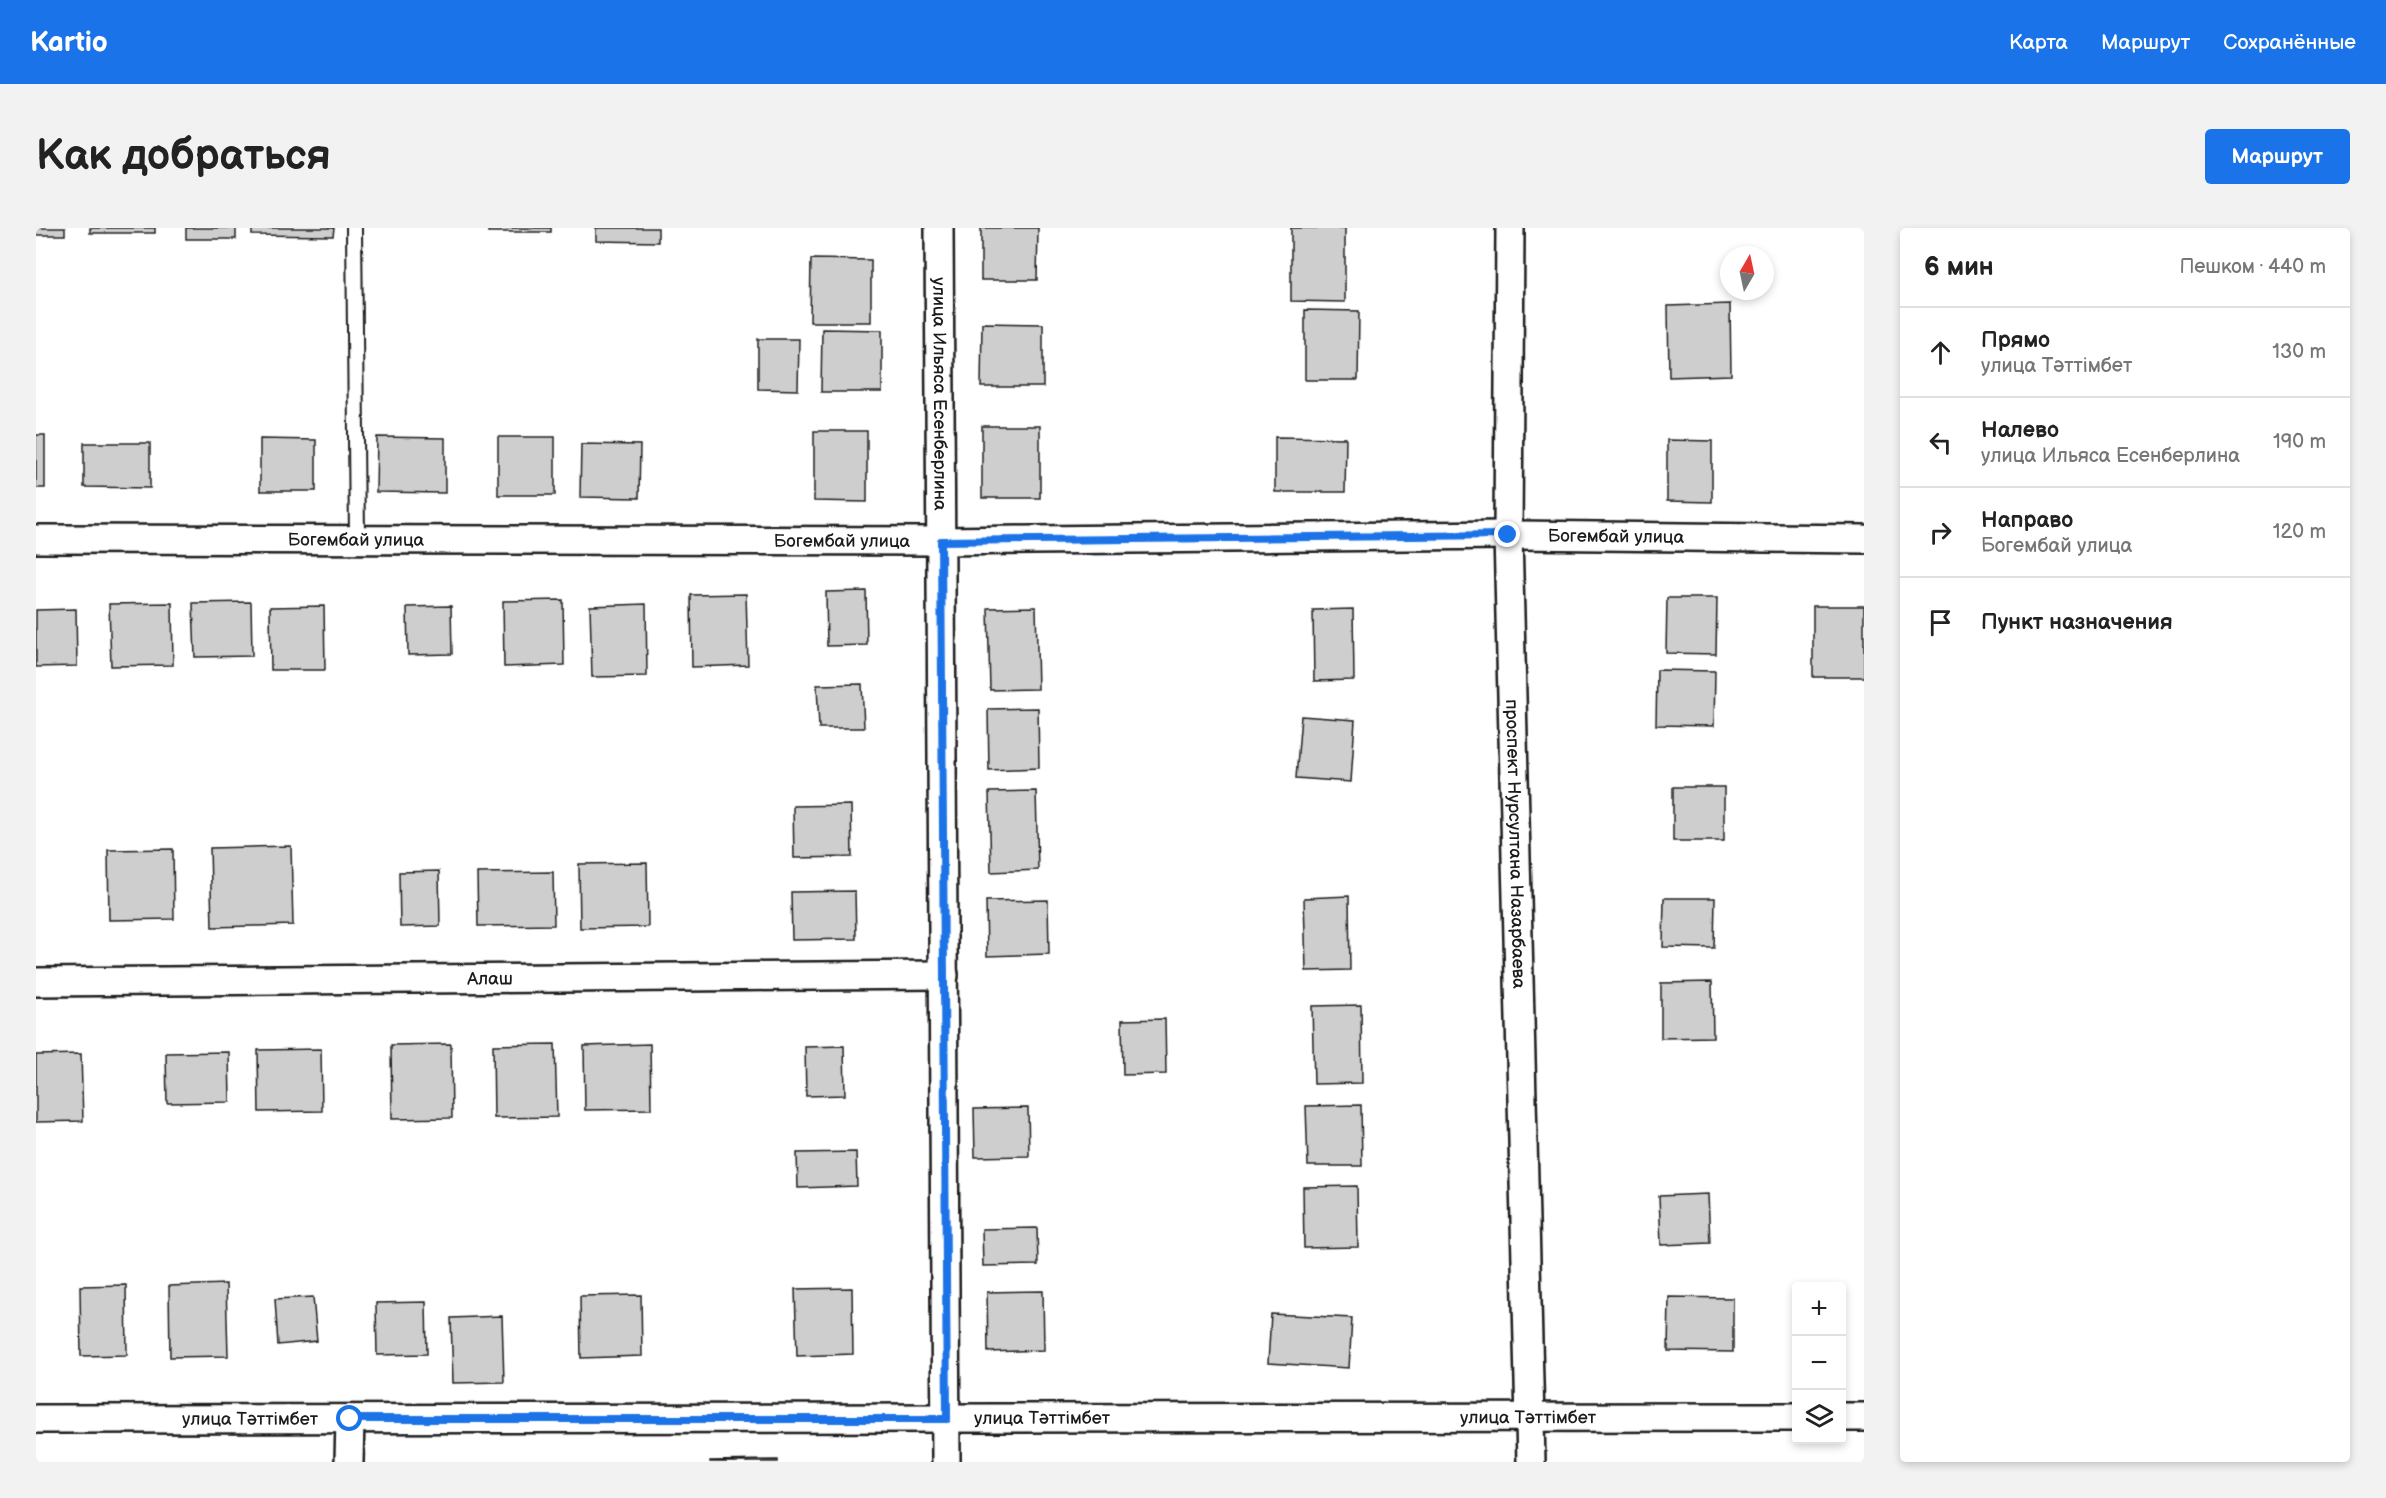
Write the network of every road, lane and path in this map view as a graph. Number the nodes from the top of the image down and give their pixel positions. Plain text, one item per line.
1 (354, 228) edge
2 (939, 228) edge
3 (1510, 228) edge
4 (1508, 535) junction
5 (36, 539) edge
6 (357, 539) junction
7 (1864, 539) edge
8 (941, 541) junction
9 (944, 975) junction
10 (36, 982) edge
11 (1530, 1417) junction
12 (1792, 1417) edge
13 (1846, 1417) edge
14 (1864, 1417) edge
15 (36, 1419) edge
16 (350, 1419) junction
17 (947, 1419) junction
18 (350, 1462) edge
19 (946, 1462) edge
20 (1531, 1462) edge

1 - 6 lane
2 - 8 street, улица Ильяса Есенберлина
3 - 4 street, проспект Нурсултана Назарбаева
4 - 7 street, Богембай улица
4 - 8 street, Богембай улица
4 - 11 street, проспект Нурсултана Назарбаева
5 - 6 street, Богембай улица
6 - 8 street, Богембай улица
8 - 9 street, улица Ильяса Есенберлина
9 - 10 street, Алаш
9 - 17 street, улица Ильяса Есенберлина
11 - 12 street, улица Тәттімбет
11 - 17 street, улица Тәттімбет
11 - 20 street, проспект Нурсултана Назарбаева
13 - 14 street
15 - 16 street, улица Тәттімбет
16 - 17 street, улица Тәттімбет
16 - 18 street
17 - 19 street, улица Ильяса Есенберлина

